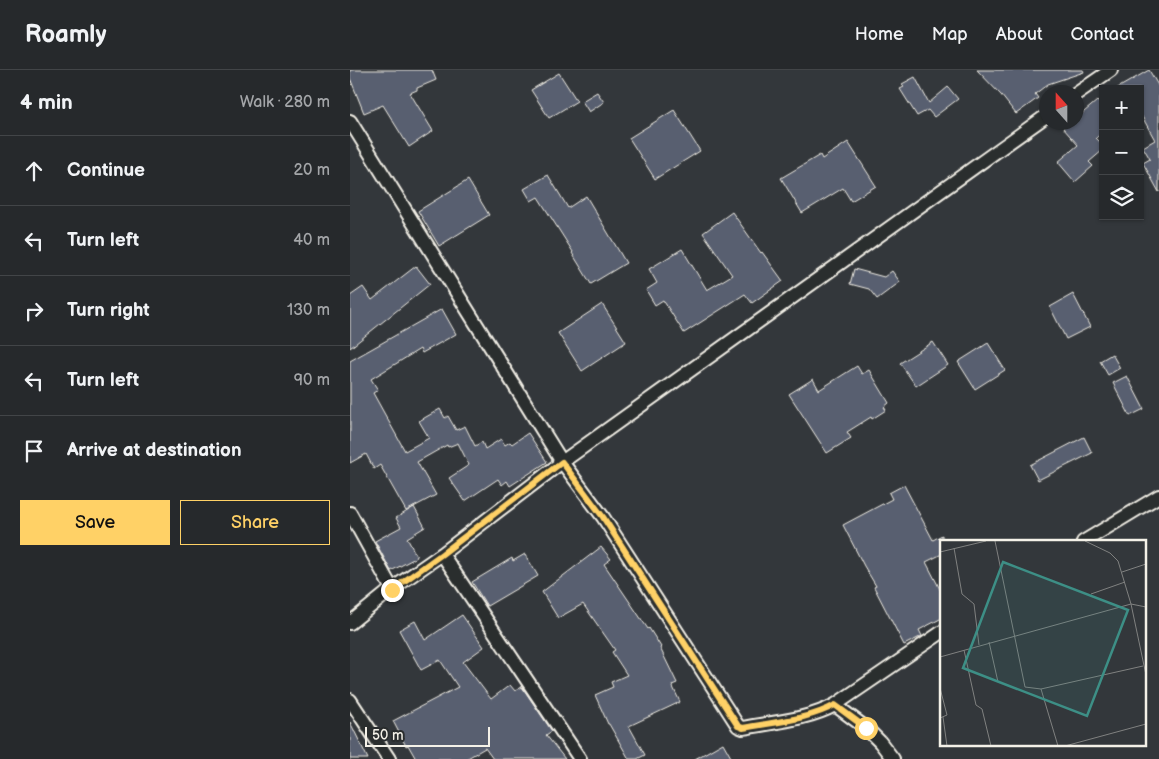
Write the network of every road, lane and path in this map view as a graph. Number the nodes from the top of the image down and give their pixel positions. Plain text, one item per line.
1 (1111, 70) edge
2 (1084, 89) edge
3 (350, 121) edge
4 (1039, 121) edge
5 (562, 462) junction
6 (1159, 496) edge
7 (350, 513) edge
8 (1087, 540) edge
9 (442, 554) junction
10 (392, 590) junction
11 (350, 623) edge
12 (940, 633) edge
13 (350, 700) edge
14 (835, 705) junction
15 (389, 759) edge
16 (580, 759) edge
17 (893, 759) edge

1 - 2 street
3 - 5 street
4 - 5 street
5 - 9 street
5 - 14 street
6 - 8 street
7 - 10 street
9 - 10 street
9 - 16 street
10 - 11 street
12 - 14 street
13 - 15 street
14 - 17 street

